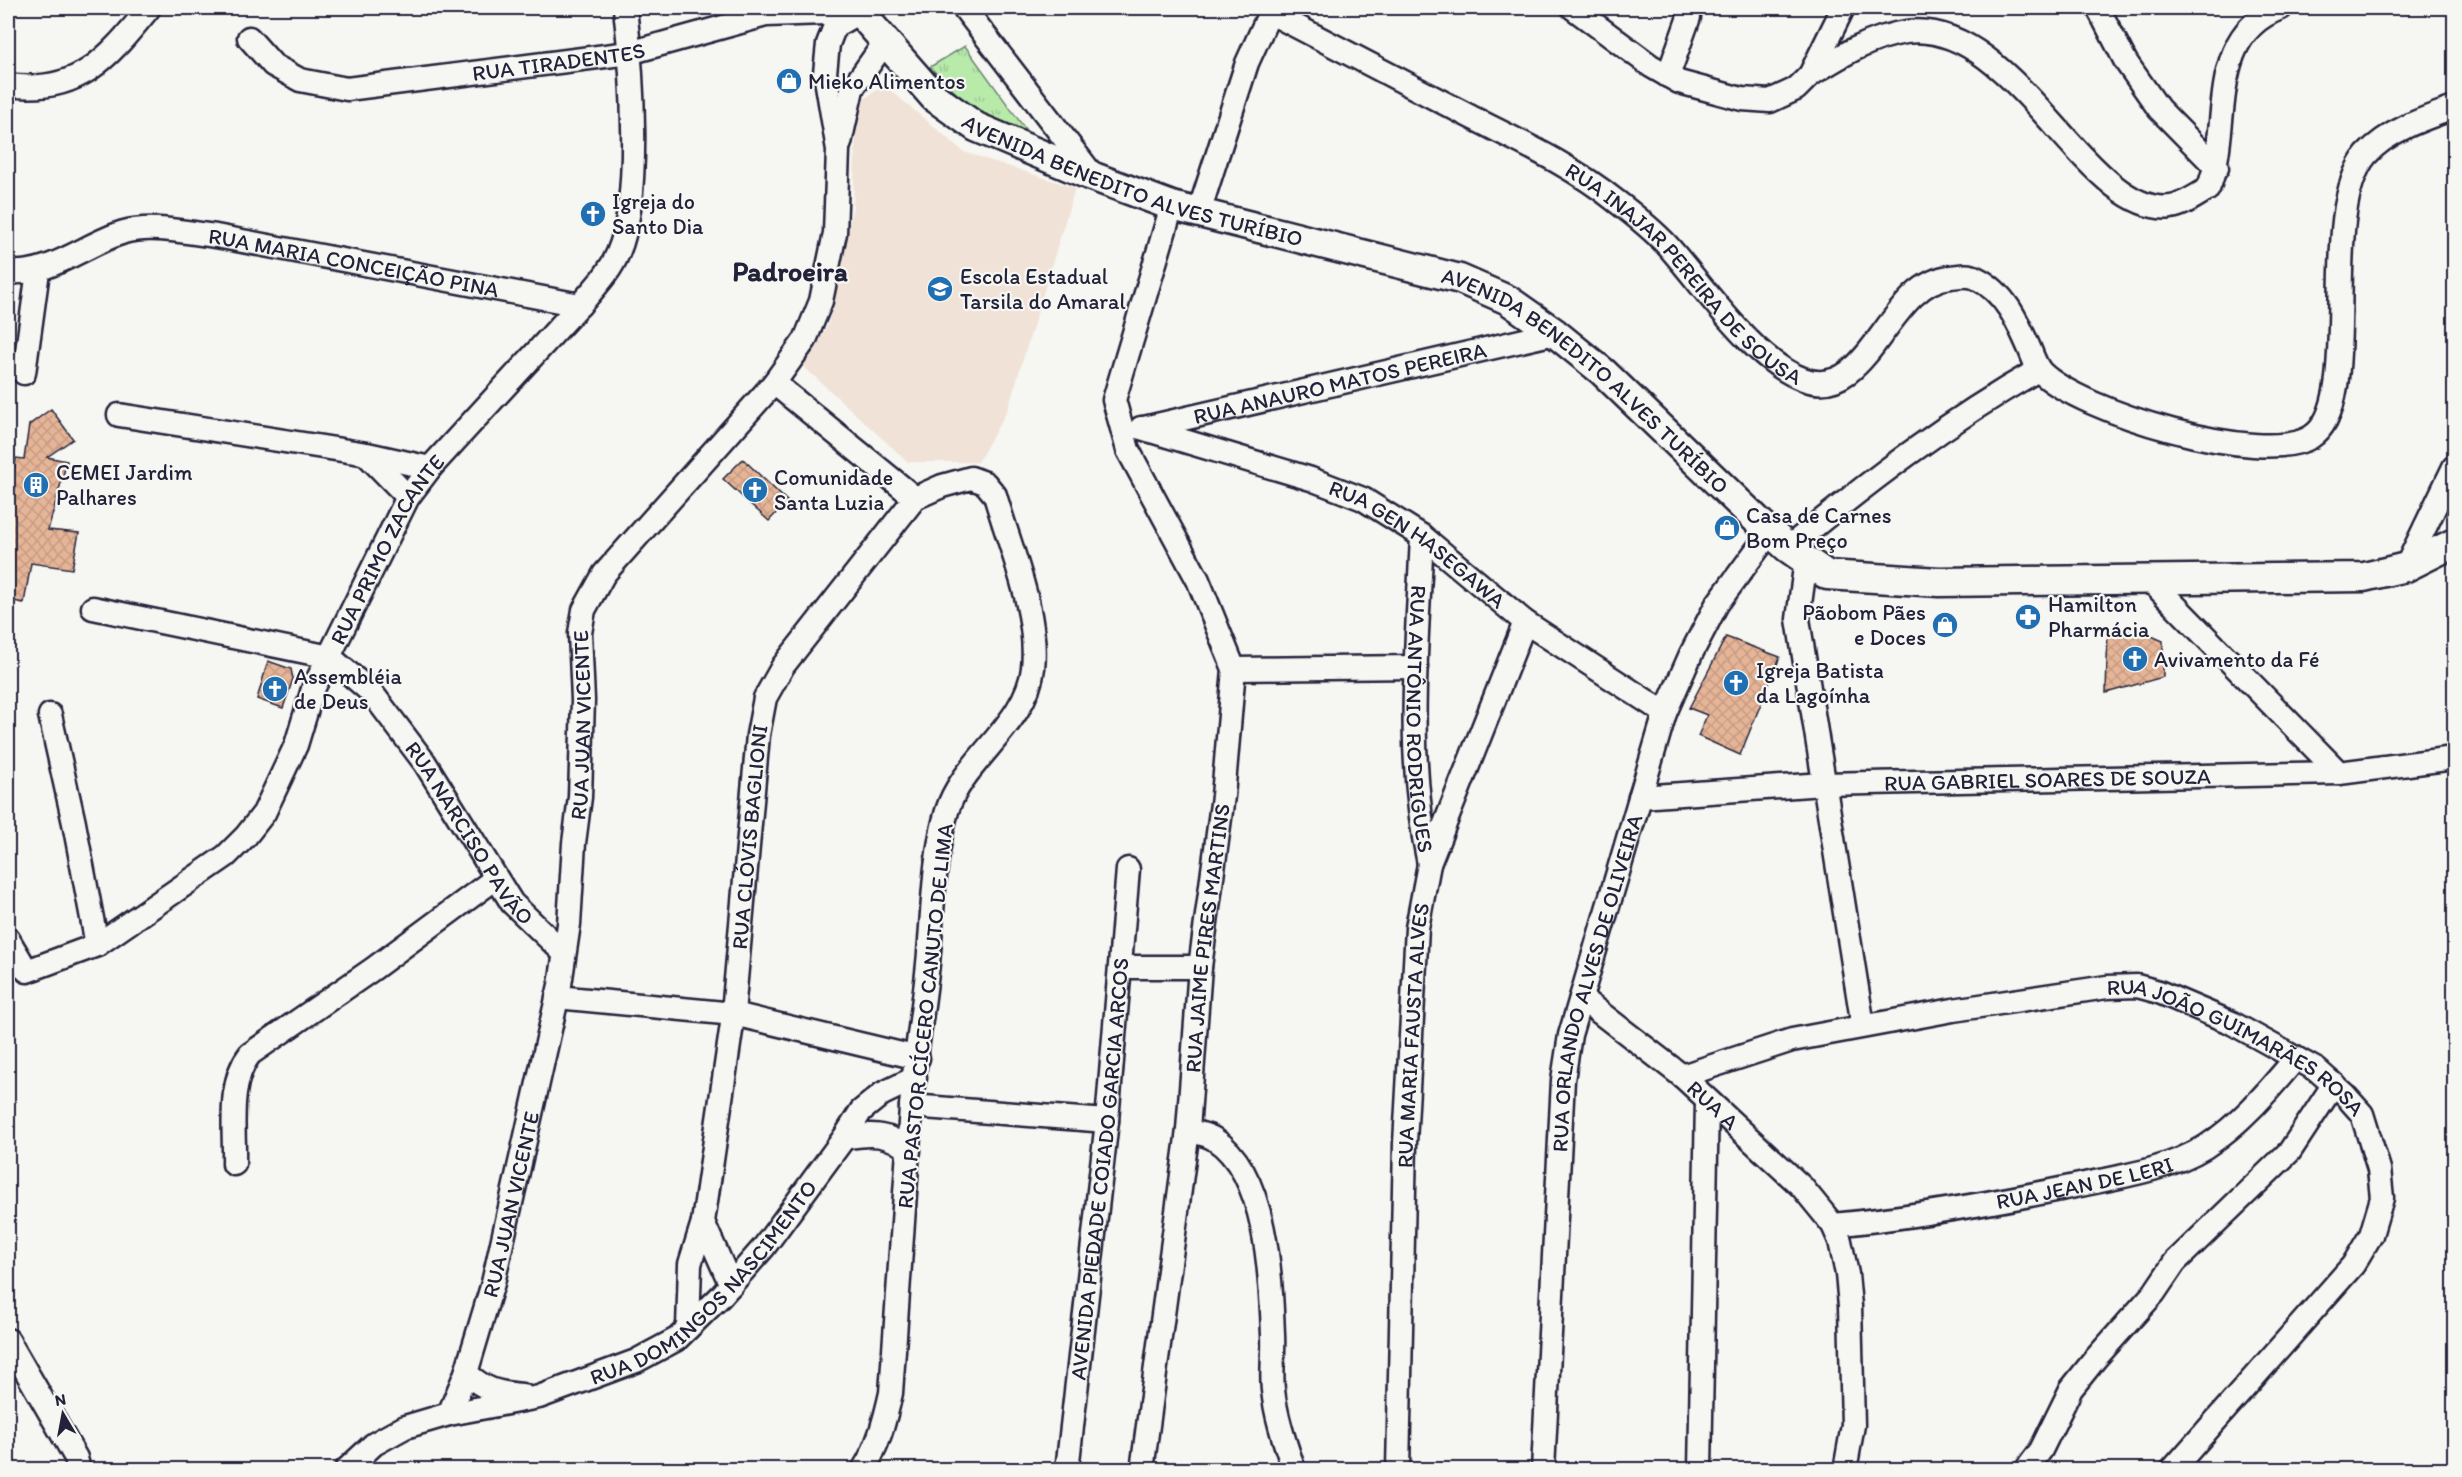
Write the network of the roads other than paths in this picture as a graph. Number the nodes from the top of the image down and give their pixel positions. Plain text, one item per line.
1 (149, 8) edge
2 (625, 8) edge
3 (964, 8) edge
4 (1573, 8) edge
5 (1688, 8) edge
6 (1843, 8) edge
7 (2098, 8) edge
8 (2281, 8) edge
9 (858, 10) edge
10 (1270, 10) edge
11 (771, 11) edge
12 (249, 38) dead end
13 (885, 42) junction
14 (629, 53) junction
15 (1810, 75) junction
16 (1668, 76) junction
17 (8, 85) edge
18 (2454, 108) edge
19 (838, 150) junction
20 (2217, 168) junction
21 (1094, 177) junction
22 (1186, 209) junction
23 (38, 271) junction
24 (8, 272) edge
25 (580, 305) junction
26 (1555, 333) junction
27 (2038, 370) junction
28 (24, 373) dead end
29 (774, 383) junction
30 (119, 415) dead end
31 (1132, 429) junction
32 (367, 454) junction
33 (2454, 467) edge
34 (430, 468) junction
35 (408, 496) junction
36 (915, 498) junction
37 (1422, 536) junction
38 (2454, 543) edge
39 (1788, 546) junction
40 (2406, 567) junction
41 (2151, 581) junction
42 (93, 608) dead end
43 (1525, 621) junction
44 (330, 657) junction
45 (1416, 667) junction
46 (1234, 669) junction
47 (1665, 713) junction
48 (50, 716) dead end
49 (2454, 758) edge
50 (2339, 773) junction
51 (1823, 784) junction
52 (1640, 796) junction
53 (1429, 864) junction
54 (1128, 869) dead end
55 (496, 878) junction
56 (8, 939) edge
57 (97, 945) junction
58 (564, 953) junction
59 (1121, 967) junction
60 (1200, 967) junction
61 (557, 997) junction
62 (1581, 998) junction
63 (734, 1014) junction
64 (1863, 1026) junction
65 (2296, 1058) junction
66 (916, 1068) junction
67 (1682, 1076) junction
68 (2334, 1084) junction
69 (1707, 1101) junction
70 (911, 1106) junction
71 (1107, 1121) junction
72 (1188, 1130) junction
73 (844, 1138) junction
74 (909, 1151) junction
75 (234, 1164) dead end
76 (702, 1222) junction
77 (1833, 1225) junction
78 (731, 1285) junction
79 (688, 1328) junction
80 (8, 1340) edge
81 (466, 1373) junction
82 (539, 1397) junction
83 (449, 1414) junction
84 (80, 1470) edge
85 (346, 1470) edge
86 (863, 1470) edge
87 (1066, 1470) edge
88 (1142, 1470) edge
89 (1294, 1470) edge
90 (1398, 1470) edge
91 (1543, 1470) edge
92 (1700, 1470) edge
93 (1845, 1470) edge
94 (2026, 1470) edge
95 (2172, 1470) edge

1 - 17 street
2 - 14 street, RUA PRIMO ZACANTE
3 - 21 street
4 - 16 street
5 - 16 street
6 - 15 street
7 - 20 street
8 - 20 street
9 - 11 street, RUA TIRADENTES
9 - 13 main road, AVENIDA BENEDITO ALVES TURÍBIO
9 - 19 street, RUA JUAN VICENTE
10 - 22 street, RUA JAIME PIRES MARTINS
10 - 27 street, RUA INAJAR PEREIRA DE SOUSA
11 - 14 street, RUA TIRADENTES
12 - 14 street, RUA TIRADENTES
13 - 19 street, RUA JUAN VICENTE
13 - 21 main road, AVENIDA BENEDITO ALVES TURÍBIO
14 - 25 street, RUA PRIMO ZACANTE
15 - 16 street
15 - 20 street
18 - 27 street
19 - 29 street, RUA JUAN VICENTE
21 - 22 main road, AVENIDA BENEDITO ALVES TURÍBIO
22 - 26 main road, AVENIDA BENEDITO ALVES TURÍBIO
22 - 31 street, RUA JAIME PIRES MARTINS
23 - 24 street
23 - 25 street, RUA MARIA CONCEIÇÃO PINA
23 - 28 street
25 - 34 street, RUA PRIMO ZACANTE
26 - 31 street, RUA ANAURO MATOS PEREIRA
26 - 39 main road, AVENIDA BENEDITO ALVES TURÍBIO
27 - 39 street, RUA ORLANDO ALVES DE OLIVEIRA
29 - 36 street
29 - 58 street, RUA JUAN VICENTE
30 - 32 street
31 - 37 street, RUA GEN HASEGAWA
31 - 46 street, RUA JAIME PIRES MARTINS
32 - 34 street
32 - 35 street
33 - 40 street
34 - 35 street, RUA PRIMO ZACANTE
35 - 44 street, RUA PRIMO ZACANTE
36 - 63 street, RUA CLÓVIS BAGLIONI
36 - 66 street, RUA PASTOR CÍCERO CANUTO DE LIMA
37 - 43 street, RUA GEN HASEGAWA
37 - 45 street, RUA ANTÔNIO RODRIGUES
38 - 40 main road, AVENIDA BENEDITO ALVES TURÍBIO
39 - 41 main road, AVENIDA BENEDITO ALVES TURÍBIO
39 - 47 street, RUA ORLANDO ALVES DE OLIVEIRA
39 - 51 street
40 - 41 main road, AVENIDA BENEDITO ALVES TURÍBIO
41 - 50 street
42 - 44 street
43 - 47 street, RUA GEN HASEGAWA
43 - 53 street, RUA MARIA FAUSTA ALVES
44 - 55 street, RUA NARCISO PAVÃO
44 - 57 street, RUA PRIMO ZACANTE
45 - 46 street
45 - 53 street, RUA ANTÔNIO RODRIGUES
46 - 60 street, RUA JAIME PIRES MARTINS
47 - 52 street, RUA ORLANDO ALVES DE OLIVEIRA
48 - 57 street
49 - 50 street, RUA GABRIEL SOARES DE SOUZA
50 - 51 street, RUA GABRIEL SOARES DE SOUZA
51 - 52 street, RUA GABRIEL SOARES DE SOUZA
51 - 64 street
52 - 62 street, RUA ORLANDO ALVES DE OLIVEIRA
53 - 90 street, RUA MARIA FAUSTA ALVES
54 - 59 street, AVENIDA PIEDADE COIADO GARCIA ARCOS
55 - 58 street, RUA NARCISO PAVÃO
55 - 75 street
56 - 57 street, RUA PRIMO ZACANTE
58 - 61 street, RUA JUAN VICENTE
59 - 60 street
59 - 71 street, AVENIDA PIEDADE COIADO GARCIA ARCOS
60 - 72 street, RUA JAIME PIRES MARTINS
61 - 63 street
61 - 81 street, RUA JUAN VICENTE
62 - 67 street, RUA A
62 - 91 street, RUA ORLANDO ALVES DE OLIVEIRA
63 - 66 street
63 - 76 street, RUA CLÓVIS BAGLIONI
64 - 65 street, RUA JOÃO GUIMARÃES ROSA
64 - 67 street, RUA JOÃO GUIMARÃES ROSA
65 - 68 street, RUA JOÃO GUIMARÃES ROSA
65 - 77 street, RUA JEAN DE LERI
66 - 70 street, RUA PASTOR CÍCERO CANUTO DE LIMA
66 - 73 street, RUA DOMINGOS NASCIMENTO
67 - 69 street, RUA A
68 - 94 street
68 - 95 street, RUA JOÃO GUIMARÃES ROSA
69 - 77 street, RUA A
69 - 92 street
70 - 71 street
70 - 74 street, RUA PASTOR CÍCERO CANUTO DE LIMA
71 - 87 street, AVENIDA PIEDADE COIADO GARCIA ARCOS
72 - 88 street, RUA JAIME PIRES MARTINS
72 - 89 street
73 - 74 street
73 - 78 street, RUA DOMINGOS NASCIMENTO
74 - 86 street, RUA PASTOR CÍCERO CANUTO DE LIMA
76 - 78 street
76 - 79 street, RUA CLÓVIS BAGLIONI
77 - 93 street
78 - 79 street, RUA DOMINGOS NASCIMENTO
79 - 82 street, RUA DOMINGOS NASCIMENTO
80 - 84 street
81 - 82 street
81 - 83 street, RUA JUAN VICENTE
82 - 83 street
83 - 85 street

